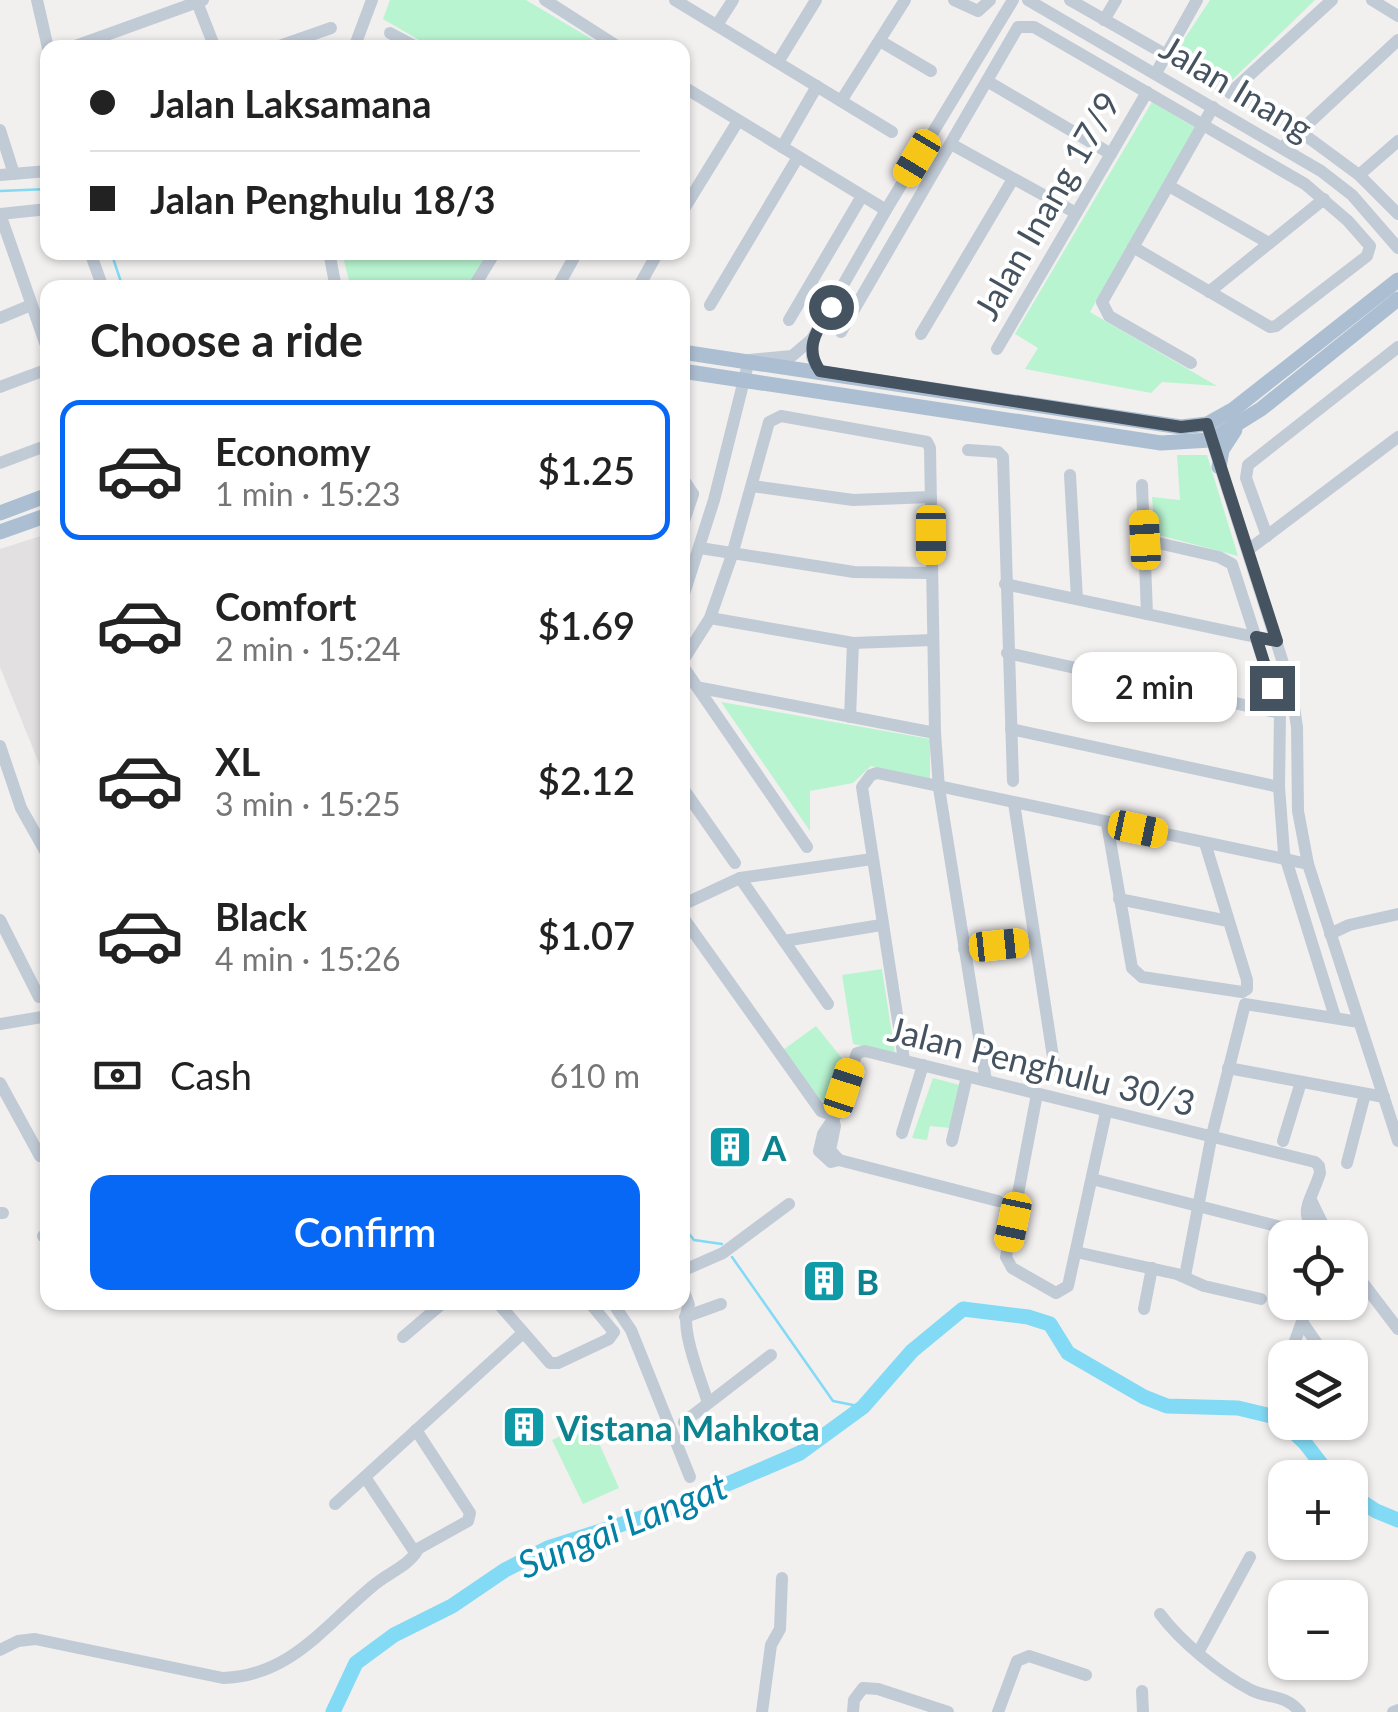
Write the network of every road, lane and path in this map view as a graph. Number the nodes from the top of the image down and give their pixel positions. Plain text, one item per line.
1 (37, 0) edge
2 (372, 0) edge
3 (545, 0) edge
4 (676, 0) edge
5 (733, 0) edge
6 (816, 0) edge
7 (905, 0) edge
8 (954, 0) edge
9 (990, 0) edge
10 (1013, 0) edge
11 (1028, 0) edge
12 (1070, 0) edge
13 (1116, 0) edge
14 (1197, 0) edge
15 (1332, 0) edge
16 (1372, 0) edge
17 (200, 1) edge
18 (1398, 16) edge
19 (1104, 20) junction
20 (718, 25) junction
21 (331, 28) dead end
22 (390, 33) dead end
23 (46, 40) edge
24 (92, 40) edge
25 (212, 40) edge
26 (297, 40) edge
27 (357, 40) edge
28 (403, 40) edge
29 (607, 40) edge
30 (1398, 40) edge
31 (880, 41) junction
32 (1164, 53) junction
33 (778, 62) junction
34 (931, 71) dead end
35 (1152, 71) junction
36 (987, 81) junction
37 (817, 86) junction
38 (690, 91) edge
39 (1147, 92) junction
40 (1230, 93) junction
41 (841, 101) junction
42 (1213, 107) junction
43 (738, 120) junction
44 (1204, 124) junction
45 (0, 130) edge
46 (1298, 130) junction
47 (892, 132) dead end
48 (1398, 141) edge
49 (951, 144) junction
50 (1283, 147) junction
51 (782, 148) junction
52 (1111, 154) junction
53 (798, 157) junction
54 (40, 172) edge
55 (7, 174) edge
56 (1359, 175) junction
57 (1012, 178) junction
58 (1169, 186) junction
59 (862, 196) junction
60 (690, 199) edge
61 (1324, 199) junction
62 (886, 210) junction
63 (40, 211) edge
64 (1076, 213) junction
65 (0, 214) edge
66 (1398, 214) edge
67 (4, 236) edge
68 (1267, 242) junction
69 (1133, 248) junction
70 (1398, 248) edge
71 (1398, 280) edge
72 (1208, 292) junction
73 (1398, 299) edge
74 (31, 305) junction
75 (710, 305) dead end
76 (0, 318) edge
77 (789, 320) dead end
78 (40, 330) edge
79 (841, 332) dead end
80 (921, 334) dead end
81 (812, 339) junction
82 (1398, 348) edge
83 (997, 349) dead end
84 (690, 353) edge
85 (749, 360) junction
86 (1191, 362) dead end
87 (690, 371) edge
88 (820, 371) junction
89 (40, 372) edge
90 (745, 379) junction
91 (0, 387) edge
92 (1241, 422) junction
93 (1209, 432) junction
94 (1191, 441) junction
95 (1395, 445) edge
96 (40, 448) edge
97 (968, 450) dead end
98 (0, 463) edge
99 (1219, 466) junction
100 (1070, 475) dead end
101 (1142, 485) dead end
102 (752, 486) junction
103 (690, 489) edge
104 (693, 494) junction
105 (931, 497) junction
106 (40, 498) edge
107 (714, 500) junction
108 (690, 503) edge
109 (0, 513) edge
110 (40, 518) edge
111 (0, 532) edge
112 (1267, 536) junction
113 (1145, 540) junction
114 (700, 548) junction
115 (1248, 550) junction
116 (732, 556) junction
117 (931, 573) junction
118 (690, 577) edge
119 (1005, 584) junction
120 (1077, 599) junction
121 (1147, 614) junction
122 (710, 618) junction
123 (1256, 637) junction
124 (933, 640) junction
125 (1277, 641) junction
126 (853, 643) junction
127 (690, 650) edge
128 (1007, 653) junction
129 (690, 674) edge
130 (701, 688) junction
131 (1280, 713) junction
132 (850, 717) junction
133 (1011, 729) junction
134 (935, 733) junction
135 (0, 746) edge
136 (5, 776) edge
137 (1013, 781) dead end
138 (1279, 787) junction
139 (939, 788) junction
140 (690, 798) edge
141 (1014, 803) junction
142 (1108, 825) junction
143 (40, 841) edge
144 (1206, 846) junction
145 (806, 847) dead end
146 (872, 859) junction
147 (1286, 860) junction
148 (735, 863) dead end
149 (1308, 864) junction
150 (740, 878) junction
151 (1119, 899) junction
152 (690, 901) edge
153 (1398, 914) edge
154 (0, 920) edge
155 (1228, 922) junction
156 (881, 925) junction
157 (690, 927) edge
158 (1330, 934) junction
159 (784, 941) junction
160 (1034, 942) junction
161 (964, 949) junction
162 (1246, 996) junction
163 (40, 997) dead end
164 (828, 1004) dead end
165 (40, 1017) edge
166 (1335, 1017) junction
167 (1359, 1022) junction
168 (0, 1024) edge
169 (904, 1060) junction
170 (924, 1066) junction
171 (1228, 1068) junction
172 (1055, 1070) dead end
173 (967, 1076) junction
174 (986, 1081) junction
175 (1301, 1082) junction
176 (0, 1084) edge
177 (1037, 1094) junction
178 (1365, 1094) junction
179 (1384, 1097) junction
180 (1106, 1112) junction
181 (834, 1118) junction
182 (902, 1133) dead end
183 (1211, 1138) junction
184 (1283, 1140) dead end
185 (952, 1141) dead end
186 (1398, 1141) edge
187 (40, 1149) edge
188 (1348, 1163) dead end
189 (1092, 1179) junction
190 (998, 1201) dead end
191 (789, 1204) dead end
192 (1199, 1206) junction
193 (1306, 1220) edge
194 (1268, 1224) edge
195 (1076, 1252) junction
196 (690, 1267) edge
197 (1152, 1268) junction
198 (1184, 1276) junction
199 (1368, 1290) edge
200 (1260, 1298) dead end
201 (721, 1304) dead end
202 (1144, 1309) dead end
203 (434, 1310) edge
204 (504, 1310) edge
205 (596, 1310) edge
206 (617, 1310) edge
207 (690, 1310) edge
208 (682, 1311) edge
209 (1302, 1322) joint
210 (1398, 1329) edge
211 (523, 1333) junction
212 (402, 1337) dead end
213 (1295, 1340) edge
214 (1314, 1340) edge
215 (771, 1356) dead end
216 (708, 1403) junction
217 (684, 1422) dead end
218 (416, 1430) junction
219 (364, 1476) junction
220 (690, 1477) dead end
221 (334, 1504) dead end
222 (413, 1549) junction
223 (1250, 1557) dead end
224 (782, 1578) dead end
225 (1160, 1614) dead end
226 (0, 1650) edge
227 (1199, 1651) junction
228 (1086, 1674) dead end
229 (1142, 1691) dead end
230 (762, 1708) edge
231 (853, 1712) edge
232 (948, 1712) edge
233 (998, 1712) edge
234 (1143, 1712) edge
235 (1300, 1712) edge

1 - 23 street
2 - 27 street
3 - 29 street
4 - 20 street
5 - 20 street
6 - 33 street
7 - 31 street
8 - 9 street
10 - 62 street
11 - 35 street, Jalan Inang
12 - 19 street
13 - 19 street
14 - 32 street
15 - 40 street
16 - 18 street
17 - 24 street
17 - 25 street
19 - 32 street
20 - 33 street
21 - 26 street
22 - 28 street
30 - 46 street
31 - 34 street
31 - 41 street
32 - 35 street
32 - 40 street
33 - 37 street
35 - 42 street, Jalan Inang
36 - 39 street
36 - 49 street
36 - 52 street
37 - 41 street
37 - 51 street
38 - 43 street
39 - 44 street
39 - 52 street, Jalan Inang 17/9
40 - 46 street
41 - 47 street
42 - 44 street
42 - 50 street, Jalan Inang
43 - 51 street
43 - 60 street
44 - 58 street
44 - 61 street
45 - 55 street
46 - 50 street
46 - 56 street
48 - 56 street
49 - 57 street
49 - 79 street
50 - 70 street, Jalan Inang
51 - 53 street
52 - 64 street, Jalan Inang 17/9
53 - 59 street
53 - 75 street
54 - 55 street
56 - 66 street
57 - 64 street
57 - 80 street
58 - 68 street
58 - 69 street
59 - 62 street
59 - 77 street
61 - 68 street
61 - 72 street
62 - 81 street
63 - 65 street
64 - 83 street, Jalan Inang 17/9
65 - 67 street
67 - 74 street
68 - 72 street
69 - 72 street
69 - 86 street
71 - 93 main road
73 - 92 main road
74 - 76 street
74 - 78 street
81 - 85 street
81 - 88 street
82 - 112 street
84 - 85 main road
85 - 88 main road
85 - 90 street
87 - 90 main road
88 - 93 main road
89 - 91 street
90 - 94 main road
90 - 107 street
92 - 93 main road
92 - 99 main road
93 - 94 main road
93 - 99 street
94 - 99 main road
95 - 112 street
96 - 98 street
97 - 119 street
99 - 115 street
100 - 120 street
101 - 113 street
102 - 105 street
102 - 105 street
102 - 116 street
103 - 104 street
104 - 107 street
104 - 108 street
105 - 117 street
106 - 109 main road
107 - 114 street
110 - 111 main road
112 - 115 street
113 - 121 street
113 - 123 street
114 - 116 street
114 - 118 street
115 - 125 street
116 - 117 street
116 - 122 street
117 - 124 street
119 - 120 street
119 - 128 street
120 - 121 street
121 - 123 street
122 - 126 street
122 - 127 street
123 - 125 street
123 - 131 street
124 - 126 street
124 - 134 street
125 - 149 street
126 - 132 street
128 - 131 street
128 - 133 street
129 - 130 street
130 - 132 street
130 - 145 street
131 - 138 street
132 - 134 street
133 - 137 street
133 - 138 street
134 - 139 street
135 - 136 street
136 - 143 street
138 - 147 street
139 - 141 street
139 - 146 street
139 - 161 street
140 - 148 street
141 - 142 street
141 - 160 street
142 - 144 street
142 - 151 street
144 - 147 street
144 - 155 street
146 - 150 street
146 - 156 street
147 - 149 street
147 - 166 street
149 - 158 street
150 - 152 street
150 - 159 street
151 - 155 street
151 - 162 street
153 - 158 street
154 - 163 street
155 - 162 street
156 - 159 street
156 - 169 street
157 - 181 street
158 - 167 street
159 - 164 street
160 - 161 street
160 - 172 street
161 - 174 street
162 - 166 street
162 - 171 street
165 - 168 street
166 - 167 street
167 - 179 street
169 - 170 street, Jalan Penghulu 30/3
169 - 181 street, Jalan Penghulu 30/3
170 - 173 street, Jalan Penghulu 30/3
170 - 182 street
171 - 175 street
171 - 183 street
173 - 174 street, Jalan Penghulu 30/3
173 - 185 street
174 - 177 street, Jalan Penghulu 30/3
175 - 178 street
175 - 184 street
176 - 187 street
177 - 180 street, Jalan Penghulu 30/3
177 - 195 street
178 - 179 street
178 - 188 street
179 - 186 street
180 - 183 street, Jalan Penghulu 30/3
180 - 189 street
181 - 190 street
183 - 192 street
183 - 193 street, Jalan Penghulu 30/3
189 - 192 street
189 - 195 street
191 - 196 street
192 - 194 street
192 - 198 street
195 - 197 street
197 - 198 street
197 - 202 street
198 - 200 street
199 - 210 street
201 - 207 street
203 - 212 street
204 - 211 street
205 - 211 street
206 - 220 street
208 - 216 street
209 - 213 street
209 - 214 street
211 - 218 street
215 - 216 street
216 - 217 street
218 - 219 street
218 - 222 street
219 - 221 street
219 - 222 street
222 - 226 street
223 - 227 street
224 - 230 street
225 - 227 street
227 - 235 street
228 - 233 street
229 - 234 street
231 - 232 street

